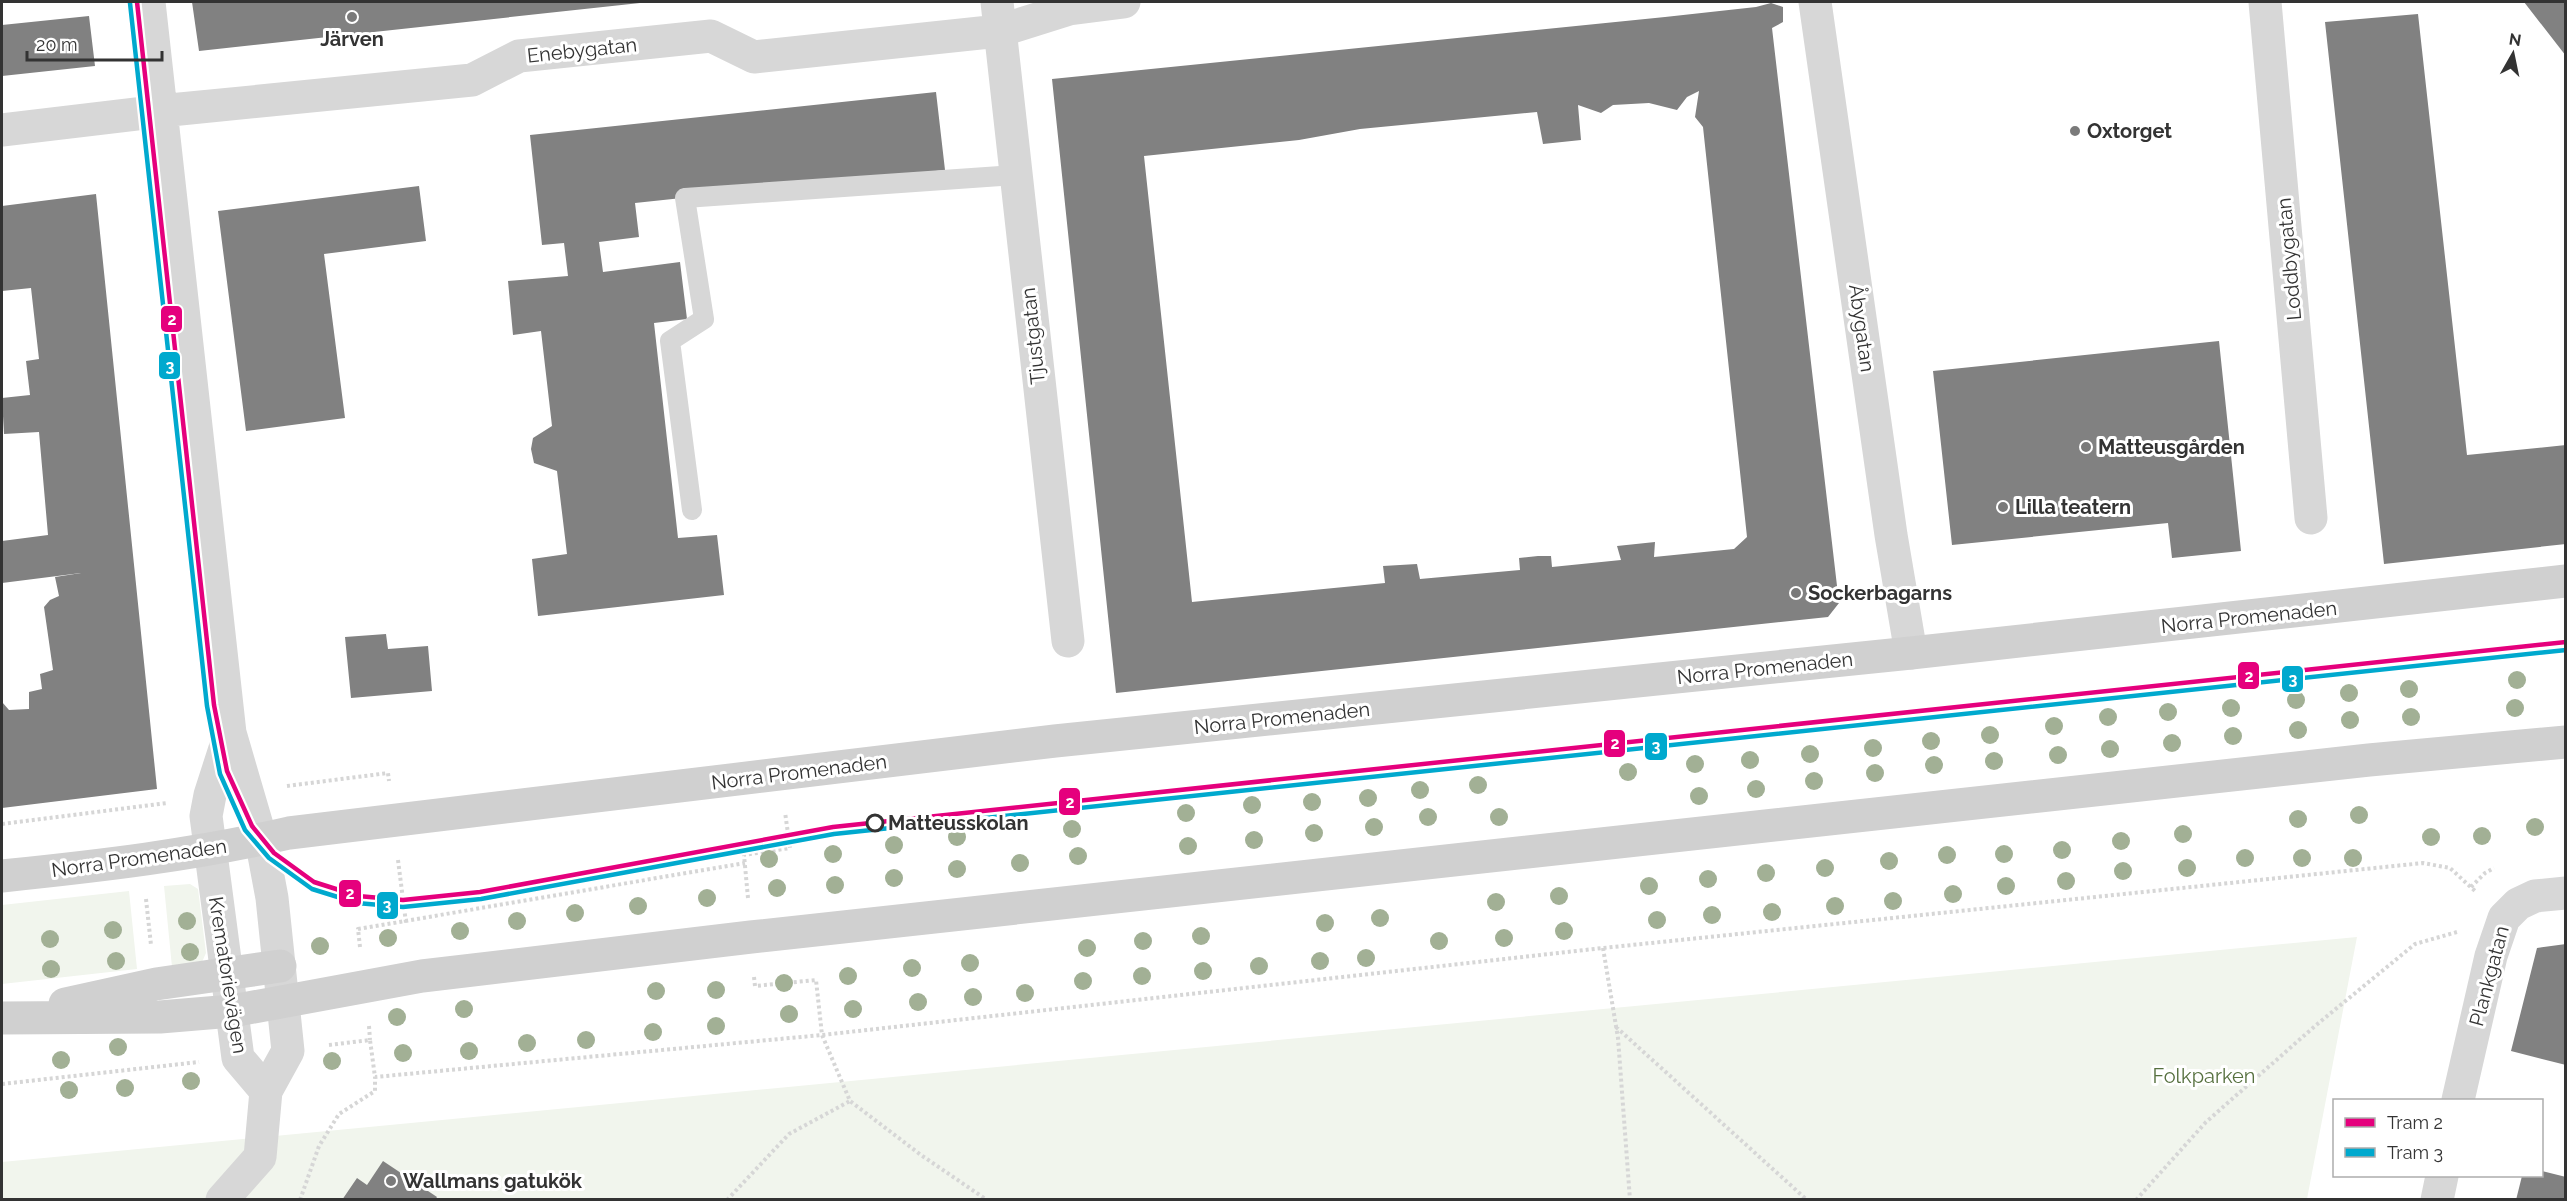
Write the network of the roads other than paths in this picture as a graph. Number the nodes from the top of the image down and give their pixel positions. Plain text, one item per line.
1 (149, 2) edge
2 (1125, 2) edge
3 (1815, 2) edge
4 (2265, 2) edge
5 (998, 16) edge
6 (161, 111) junction
7 (2, 130) edge
8 (1015, 176) junction
9 (692, 510) dead end
10 (2311, 518) dead end
11 (2565, 581) edge
12 (1068, 640) dead end
13 (1911, 653) junction
14 (230, 733) junction
15 (2565, 742) edge
16 (261, 839) junction
17 (210, 851) junction
18 (2, 876) edge
19 (2565, 893) edge
20 (280, 966) junction
21 (227, 972) junction
22 (284, 1003) junction
23 (232, 1011) junction
24 (2, 1018) edge
25 (266, 1091) junction
26 (2458, 1099) edge
27 (2442, 1177) edge
28 (222, 1200) edge
29 (2437, 1200) edge

1 - 6 street
2 - 5 street, Enebygatan
3 - 13 street, Åbygatan
4 - 10 street, Loddbygatan
5 - 6 street, Enebygatan
5 - 8 street, Tjustgatan
6 - 7 street, Enebygatan
6 - 14 street
8 - 9 lane
8 - 12 street, Tjustgatan
11 - 13 main road, Norra Promenaden
13 - 16 main road, Norra Promenaden
14 - 16 street
14 - 17 street, Krematorievägen
15 - 22 main road
16 - 17 main road, Norra Promenaden
16 - 20 street
17 - 18 main road, Norra Promenaden
17 - 21 street, Krematorievägen
19 - 26 street, Plankgatan
20 - 21 main road
20 - 22 street
21 - 23 street, Krematorievägen
21 - 24 main road
22 - 23 main road
22 - 25 street
23 - 24 main road
23 - 25 street, Krematorievägen
25 - 28 street
27 - 29 street

